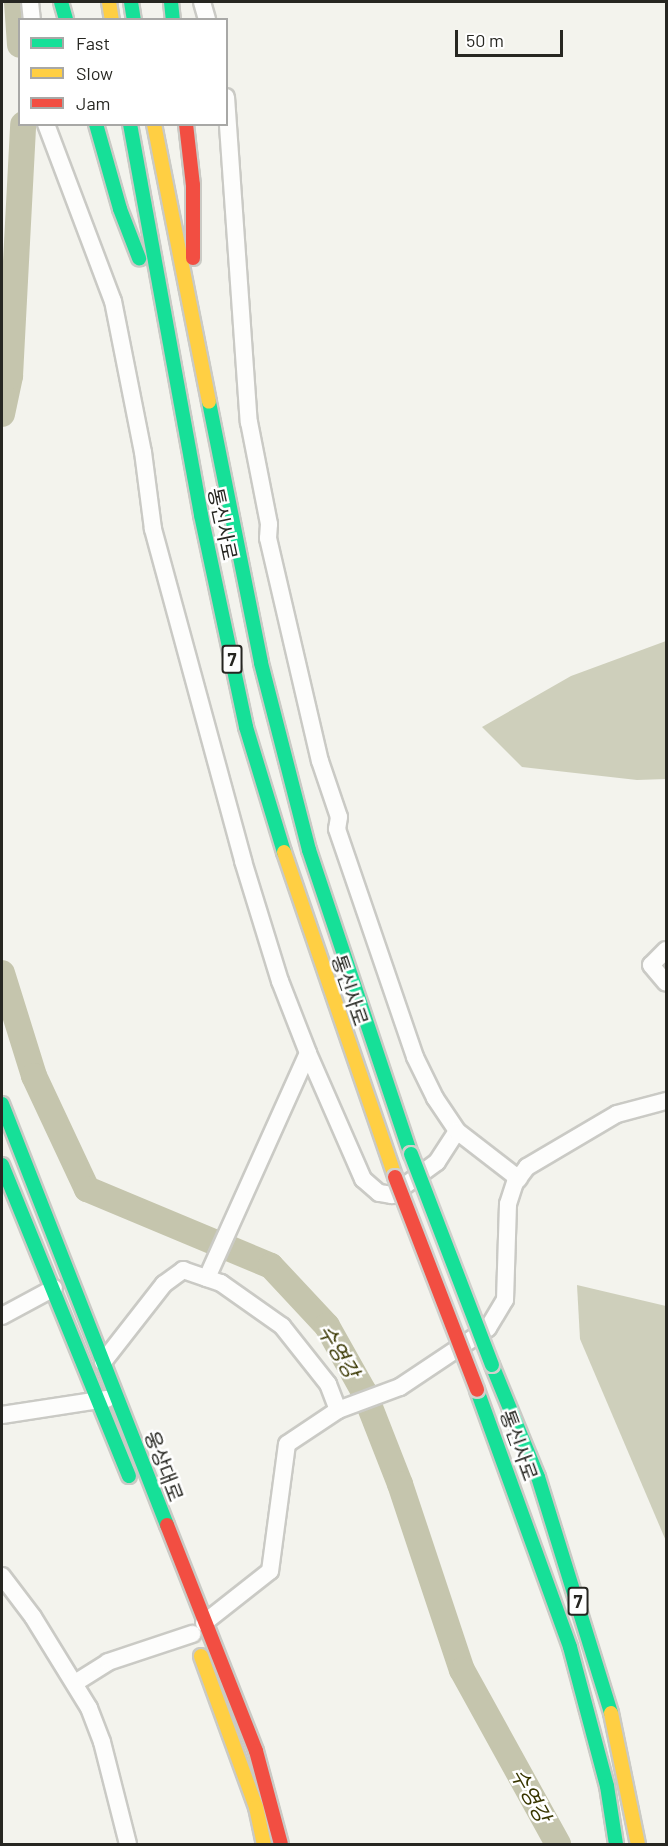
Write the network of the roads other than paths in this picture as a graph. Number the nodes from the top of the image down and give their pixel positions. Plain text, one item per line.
1 (30, 2) edge
2 (61, 2) edge
3 (109, 2) edge
4 (131, 2) edge
5 (171, 2) edge
6 (202, 2) edge
7 (32, 18) edge
8 (65, 18) edge
9 (112, 18) edge
10 (134, 18) edge
11 (173, 18) edge
12 (206, 18) edge
13 (228, 125) edge
14 (47, 126) edge
15 (97, 126) edge
16 (129, 126) edge
17 (154, 126) edge
18 (186, 126) edge
19 (166, 326) junction
20 (193, 334) junction
21 (666, 950) edge
22 (666, 983) edge
23 (308, 1053) junction
24 (666, 1101) edge
25 (2, 1104) edge
26 (457, 1131) junction
27 (2, 1165) edge
28 (519, 1179) junction
29 (208, 1274) junction
30 (54, 1288) junction
31 (2, 1316) edge
32 (103, 1362) junction
33 (116, 1395) junction
34 (100, 1402) junction
35 (344, 1409) junction
36 (2, 1416) edge
37 (135, 1490) dead end
38 (2, 1576) edge
39 (195, 1626) junction
40 (75, 1683) junction
41 (128, 1845) edge
42 (264, 1845) edge
43 (281, 1845) edge
44 (616, 1845) edge
45 (638, 1845) edge

1 - 7 street
2 - 8 main road
3 - 9 main road
4 - 10 main road
5 - 11 main road
6 - 12 street
13 - 26 street
14 - 23 street
15 - 19 main road
16 - 19 main road, 통신사로 / 7
17 - 20 main road, 통신사로 / 7
18 - 20 main road
19 - 44 main road, 통신사로 / 7, bridge
20 - 45 main road, 통신사로 / 7, bridge
21 - 22 street
23 - 26 street
23 - 29 street
24 - 28 street
25 - 32 main road, 웅상대로
26 - 28 street
27 - 30 main road, 웅상대로
28 - 35 street
29 - 32 street
29 - 35 street
30 - 31 street
30 - 34 main road, 웅상대로
32 - 33 main road, 웅상대로
33 - 34 street
33 - 39 main road, 웅상대로
34 - 36 street
34 - 37 main road, 웅상대로
35 - 39 street
38 - 40 street
39 - 40 street
39 - 42 main road, 웅상대로
39 - 43 main road, 웅상대로
40 - 41 street

